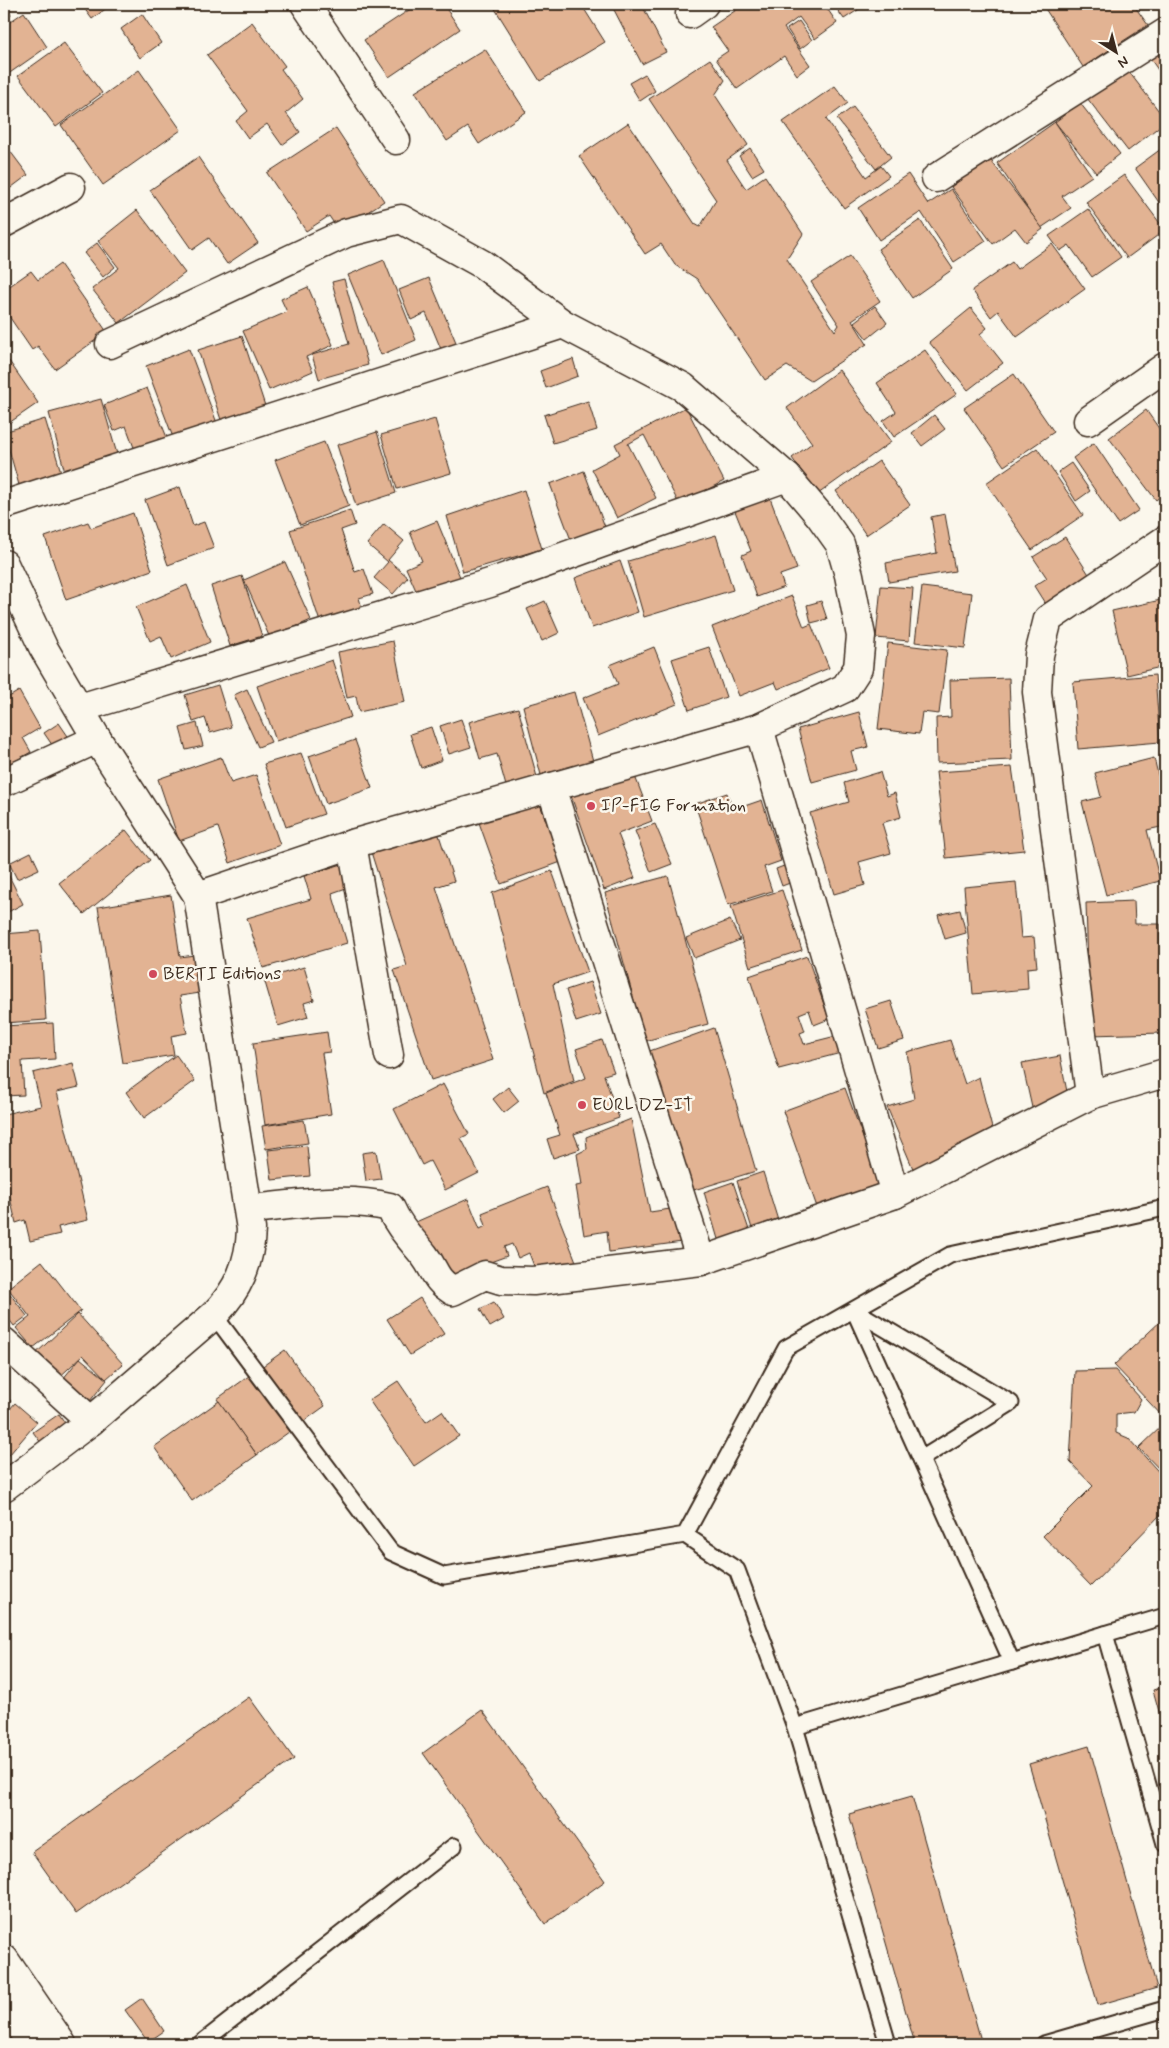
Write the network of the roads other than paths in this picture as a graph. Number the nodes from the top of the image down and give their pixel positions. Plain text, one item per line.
1 (305, 4) edge
2 (1165, 33) edge
3 (396, 140) dead end
4 (936, 178) dead end
5 (71, 187) dead end
6 (4, 223) edge
7 (563, 324) junction
8 (110, 344) dead end
9 (1165, 368) edge
10 (1088, 421) dead end
11 (787, 477) junction
12 (4, 505) edge
13 (1165, 540) edge
14 (4, 564) edge
15 (80, 708) junction
16 (759, 728) junction
17 (97, 739) junction
18 (4, 782) edge
19 (551, 787) junction
20 (352, 844) junction
21 (198, 896) junction
22 (389, 1056) dead end
23 (1165, 1073) edge
24 (1090, 1095) junction
25 (895, 1194) junction
26 (1165, 1208) edge
27 (249, 1209) junction
28 (701, 1261) junction
29 (854, 1310) junction
30 (214, 1315) junction
31 (4, 1342) edge
32 (91, 1421) junction
33 (921, 1459) junction
34 (4, 1487) edge
35 (685, 1535) junction
36 (1165, 1616) edge
37 (1104, 1634) junction
38 (1012, 1662) junction
39 (795, 1727) junction
40 (1165, 1844) edge
41 (454, 1846) dead end
42 (4, 1959) edge
43 (4, 2004) edge
44 (1165, 2009) edge
45 (32, 2044) edge
46 (62, 2044) edge
47 (200, 2044) edge
48 (888, 2044) edge
49 (1044, 2044) edge

1 - 3 street
2 - 4 street
5 - 6 street
7 - 8 street
7 - 11 street
7 - 12 street
9 - 10 street
11 - 15 street
11 - 16 street
13 - 24 street
14 - 15 street
15 - 17 street
16 - 19 street
16 - 25 street
17 - 18 street
17 - 21 street
19 - 20 street
19 - 28 street
20 - 21 street
20 - 22 street
21 - 27 street
23 - 24 street
24 - 25 street
25 - 28 street
26 - 29 lane
27 - 28 street
27 - 30 street
29 - 33 lane
29 - 33 lane
29 - 35 lane
30 - 32 street
30 - 35 lane
31 - 32 street
32 - 34 street
33 - 38 lane
35 - 39 lane
36 - 37 lane
37 - 38 lane
37 - 40 lane
38 - 39 lane
39 - 48 lane
41 - 47 lane
42 - 46 street
43 - 45 street
44 - 49 lane

